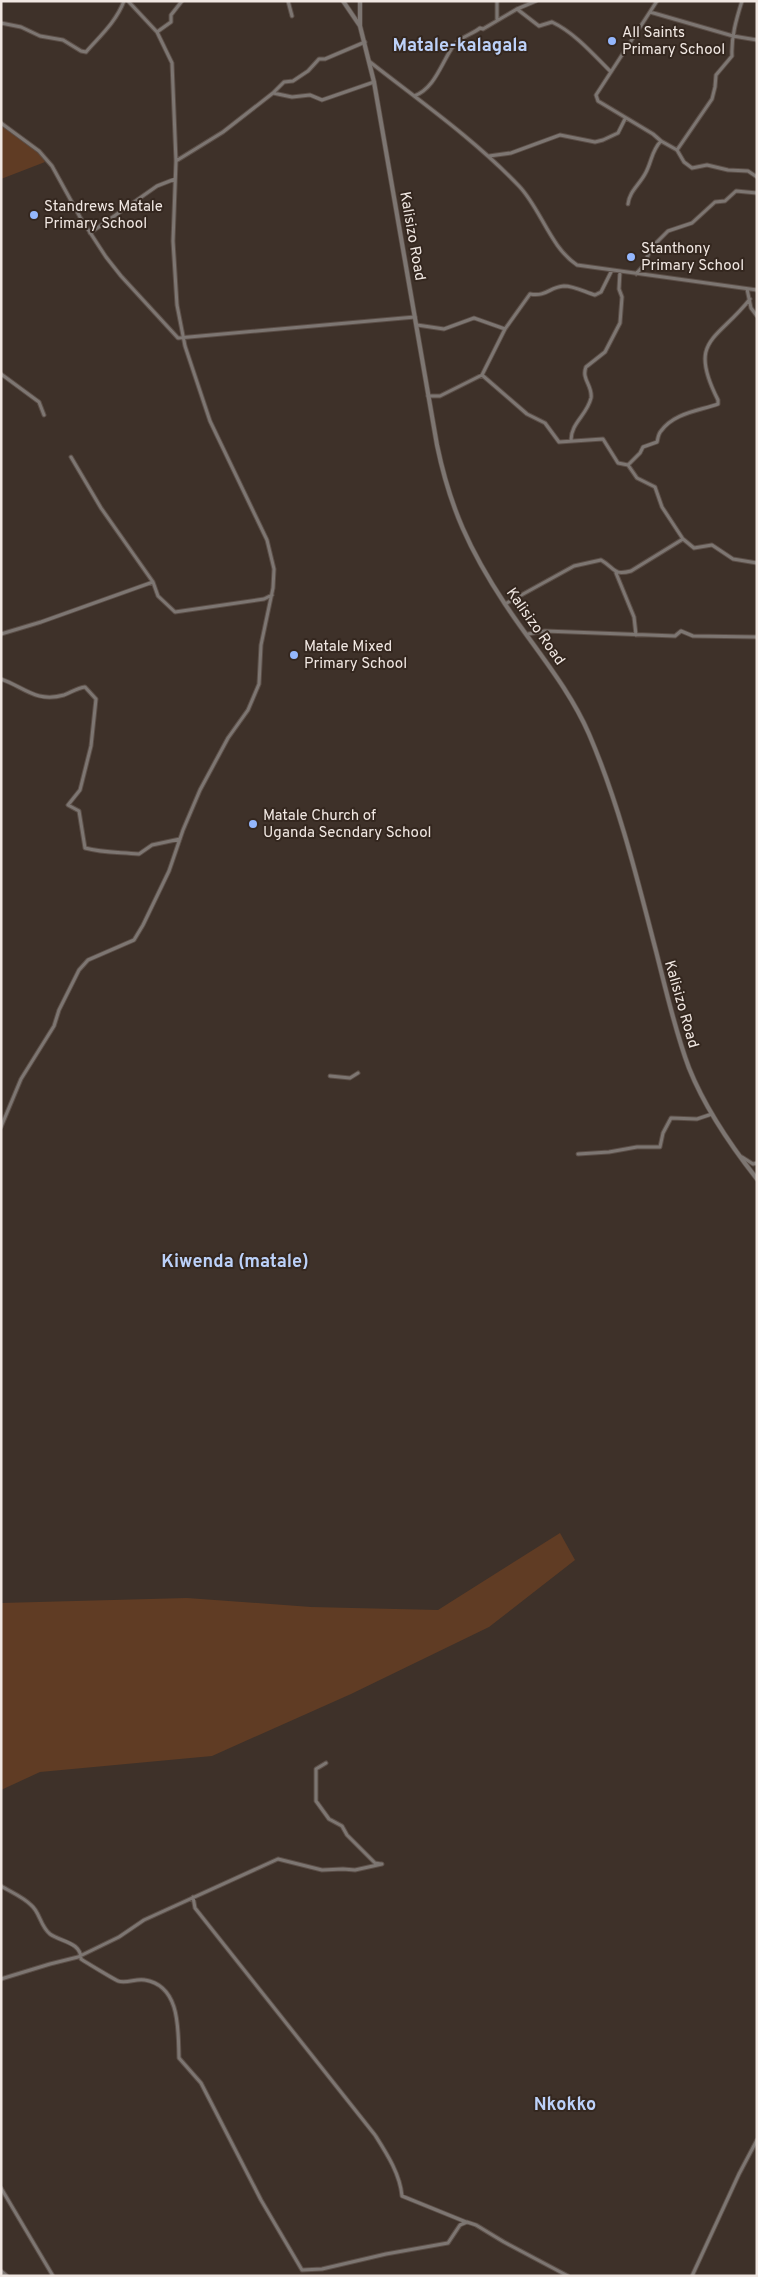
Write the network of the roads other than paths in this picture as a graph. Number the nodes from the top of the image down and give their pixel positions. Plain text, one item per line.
1 (124, 1) edge
2 (128, 1) edge
3 (182, 1) edge
4 (288, 1) edge
5 (343, 1) edge
6 (360, 1) edge
7 (497, 1) edge
8 (536, 1) edge
9 (658, 1) edge
10 (742, 1) edge
11 (516, 9) junction
12 (650, 12) junction
13 (292, 16) dead end
14 (497, 20) junction
15 (1, 23) edge
16 (360, 26) junction
17 (157, 32) junction
18 (733, 36) junction
19 (757, 40) edge
20 (365, 42) junction
21 (370, 62) junction
22 (610, 72) junction
23 (374, 82) junction
24 (273, 93) junction
25 (413, 96) junction
26 (625, 119) junction
27 (1, 123) edge
28 (661, 142) junction
29 (677, 150) junction
30 (490, 156) junction
31 (176, 161) junction
32 (757, 177) edge
33 (175, 179) junction
34 (757, 193) edge
35 (628, 204) dead end
36 (90, 233) junction
37 (612, 270) junction
38 (620, 272) junction
39 (636, 274) junction
40 (747, 289) junction
41 (757, 290) edge
42 (750, 299) junction
43 (757, 316) edge
44 (416, 317) junction
45 (417, 324) junction
46 (505, 329) junction
47 (183, 337) junction
48 (1, 374) edge
49 (482, 375) junction
50 (428, 396) junction
51 (44, 415) dead end
52 (571, 440) junction
53 (71, 457) dead end
54 (628, 465) junction
55 (683, 540) junction
56 (757, 563) edge
57 (616, 573) junction
58 (153, 582) junction
59 (272, 595) junction
60 (506, 604) junction
61 (1, 634) edge
62 (528, 634) junction
63 (636, 635) junction
64 (757, 637) edge
65 (1, 679) edge
66 (181, 839) junction
67 (358, 1073) dead end
68 (330, 1076) dead end
69 (712, 1114) junction
70 (1, 1127) edge
71 (578, 1154) dead end
72 (740, 1156) junction
73 (757, 1163) edge
74 (757, 1179) edge
75 (326, 1763) dead end
76 (1, 1886) edge
77 (193, 1897) junction
78 (81, 1954) junction
79 (1, 1979) edge
80 (757, 2140) edge
81 (1, 2188) edge
82 (5, 2196) junction
83 (1, 2198) edge
84 (467, 2222) junction
85 (1, 2271) edge
86 (7, 2276) edge
87 (53, 2276) edge
88 (568, 2276) edge
89 (692, 2276) edge

1 - 15 street
2 - 17 street
3 - 17 street
4 - 13 street
5 - 16 street
6 - 16 street
7 - 14 street
8 - 11 street
9 - 12 street
10 - 18 street
11 - 14 street
11 - 22 street
12 - 18 street
12 - 22 street
14 - 25 street
16 - 20 street, Kalisizo Road
17 - 31 street
18 - 19 street
18 - 29 street
20 - 21 street, Kalisizo Road
20 - 24 street
21 - 23 street, Kalisizo Road
21 - 25 street
22 - 26 street
23 - 24 street
23 - 44 street, Kalisizo Road
24 - 31 street
25 - 30 street
26 - 28 street
26 - 30 street
27 - 36 street
28 - 29 street
28 - 35 street
29 - 32 street
30 - 37 street
31 - 33 street
33 - 36 street
33 - 47 street
34 - 39 street
36 - 47 street
37 - 38 street
37 - 46 street
38 - 39 street
38 - 52 street
39 - 40 street
40 - 41 street
40 - 42 street
42 - 43 street
42 - 54 street
44 - 45 street, Kalisizo Road
44 - 47 street
45 - 46 street
45 - 50 street, Kalisizo Road
46 - 49 street
47 - 59 street
48 - 51 street
49 - 50 street
49 - 52 street
50 - 60 street, Kalisizo Road
52 - 54 street
53 - 58 street
54 - 55 street
55 - 56 street
55 - 57 street
57 - 60 street
57 - 63 street
58 - 59 street
58 - 61 street
59 - 66 street
60 - 62 street, Kalisizo Road
62 - 63 street
62 - 69 street, Kalisizo Road
63 - 64 street
65 - 66 street
66 - 70 street
67 - 68 street
69 - 71 street
69 - 72 street, Kalisizo Road
72 - 73 street
72 - 74 street, Kalisizo Road
75 - 77 street
76 - 78 street
77 - 78 street
77 - 84 street
78 - 79 street
78 - 84 street
80 - 89 street
81 - 82 street
82 - 83 street
82 - 87 street
84 - 88 street
85 - 86 street

